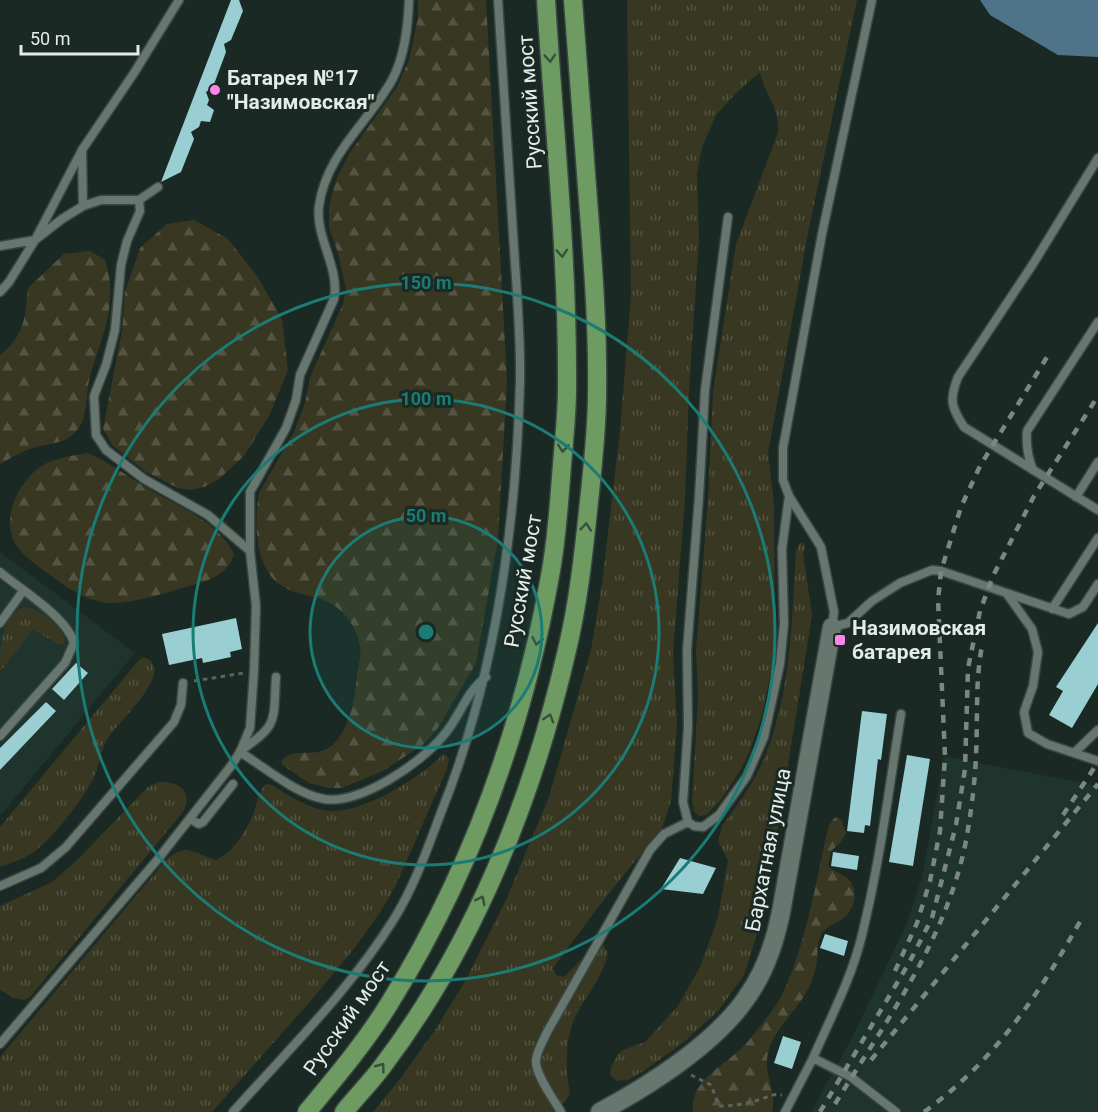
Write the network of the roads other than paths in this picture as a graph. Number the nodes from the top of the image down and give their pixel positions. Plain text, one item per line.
1 (179, 0) edge
2 (409, 0) edge
3 (498, 0) edge
4 (546, 0) edge
5 (573, 0) edge
6 (873, 0) edge
7 (82, 150) junction
8 (1098, 158) edge
9 (158, 187) dead end
10 (139, 200) junction
11 (83, 206) junction
12 (728, 217) dead end
13 (35, 240) junction
14 (0, 246) edge
15 (0, 292) edge
16 (1098, 322) edge
17 (1098, 462) edge
18 (1034, 472) junction
19 (789, 496) junction
20 (1076, 497) junction
21 (1097, 507) edge
22 (1098, 538) edge
23 (250, 551) junction
24 (0, 572) edge
25 (1098, 585) edge
26 (23, 591) junction
27 (1007, 594) junction
28 (1052, 609) junction
29 (0, 623) edge
30 (832, 627) junction
31 (276, 677) dead end
32 (486, 677) junction
33 (183, 683) road end
34 (901, 714) dead end
35 (1098, 730) edge
36 (0, 736) edge
37 (240, 752) junction
38 (1074, 753) junction
39 (1098, 761) edge
40 (233, 784) dead end
41 (190, 819) junction
42 (688, 822) junction
43 (0, 886) edge
44 (0, 1044) edge
45 (813, 1058) junction
46 (233, 1112) edge
47 (307, 1112) edge
48 (344, 1112) edge
49 (561, 1112) edge
50 (600, 1112) edge
51 (785, 1112) edge
52 (896, 1112) edge

1 - 7 lane
2 - 23 lane
3 - 32 lane
4 -> 47 main road, Русский мост
48 -> 5 main road
6 - 19 lane
7 - 11 lane
7 - 13 lane
8 - 18 lane
9 - 10 lane
10 - 11 lane
10 - 23 lane
11 - 13 lane
12 - 42 lane
13 - 14 lane
13 - 15 lane
16 - 18 lane
17 - 20 lane
18 - 20 lane
19 - 30 lane
19 - 42 lane
20 - 21 lane
22 - 28 lane
23 - 37 lane
24 - 26 lane
25 - 28 lane
26 - 29 lane
26 - 36 lane
27 - 28 lane
27 - 30 lane
27 - 38 lane
30 - 50 street, Бархатная улица
31 - 37 lane
32 - 37 lane
32 - 46 lane
33 - 43 lane
34 - 45 lane
35 - 38 lane
37 - 41 lane
38 - 39 lane
40 - 41 lane
41 - 44 lane
42 - 49 lane
45 - 51 lane
45 - 52 lane

